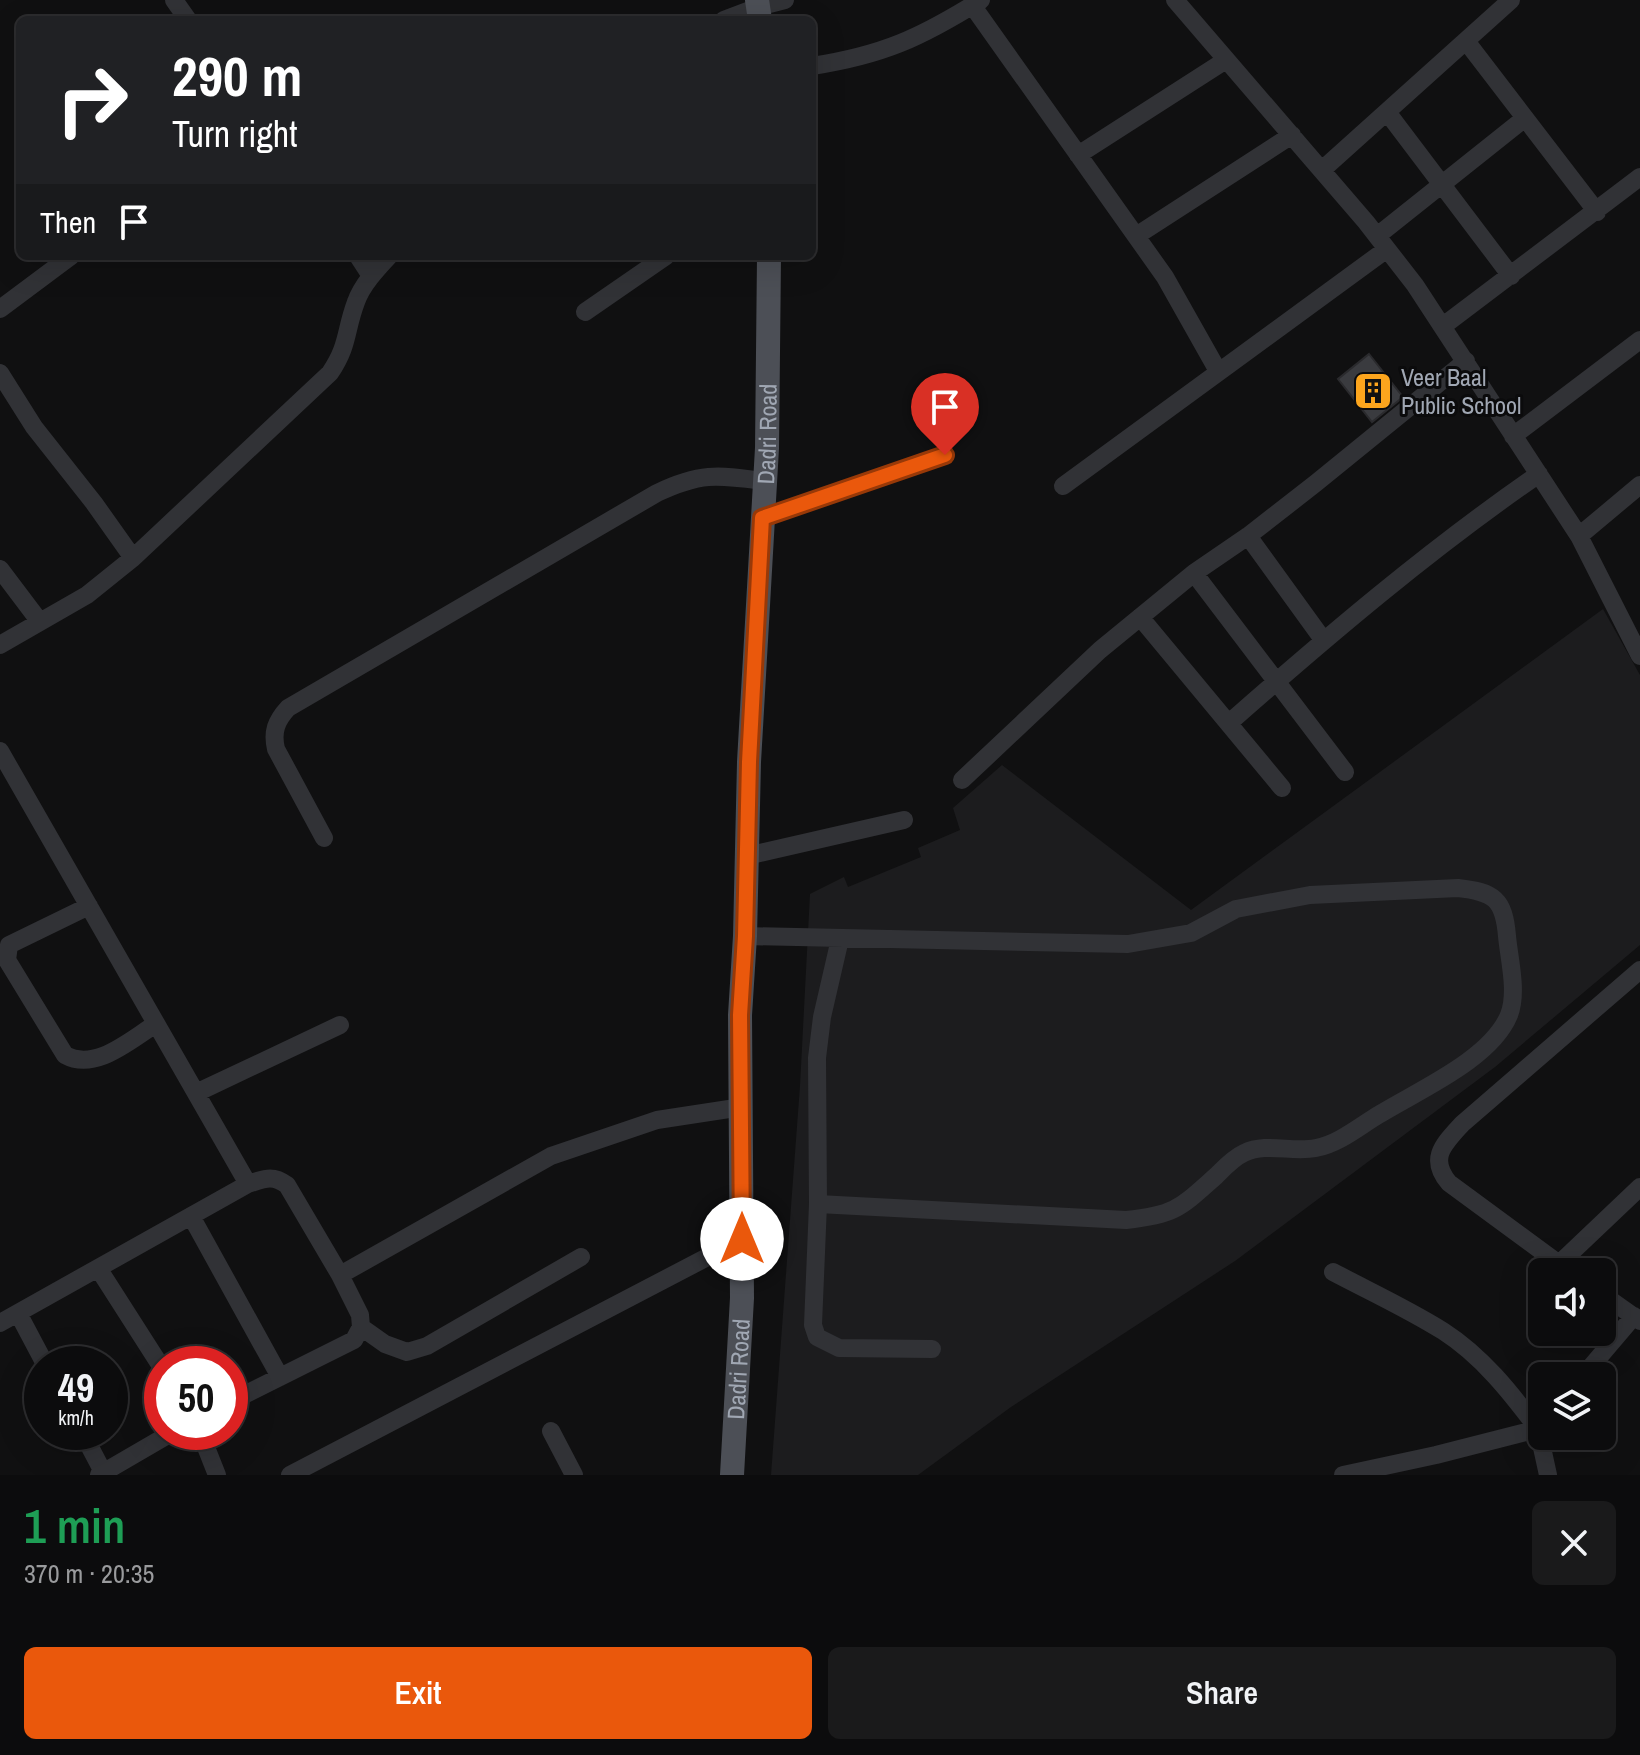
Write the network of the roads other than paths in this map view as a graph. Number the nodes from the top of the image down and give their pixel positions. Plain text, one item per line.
1 (785, 0) edge
2 (1175, 0) edge
3 (976, 3) edge
4 (1503, 3) edge
5 (758, 9) edge
6 (736, 16) edge
7 (1466, 41) junction
8 (1226, 60) junction
9 (816, 65) edge
10 (1387, 112) junction
11 (1525, 118) junction
12 (1292, 135) junction
13 (1078, 155) junction
14 (1322, 170) junction
15 (1640, 177) edge
16 (1442, 184) junction
17 (1597, 212) junction
18 (1136, 236) junction
19 (1382, 242) junction
20 (65, 260) edge
21 (361, 260) edge
22 (385, 260) edge
23 (660, 260) edge
24 (769, 260) edge
25 (371, 276) junction
26 (1511, 276) junction
27 (3, 300) edge
28 (585, 312) dead end
29 (1443, 326) junction
30 (1640, 340) edge
31 (1466, 361) junction
32 (1218, 371) junction
33 (0, 373) edge
34 (1513, 436) junction
35 (945, 455) dead end
36 (1539, 474) junction
37 (764, 481) junction
38 (1640, 485) edge
39 (1063, 486) dead end
40 (762, 518) junction
41 (1248, 536) junction
42 (1579, 536) junction
43 (133, 558) junction
44 (0, 569) edge
45 (1194, 573) junction
46 (1140, 617) junction
47 (40, 622) junction
48 (1324, 641) junction
49 (0, 645) edge
50 (1640, 656) edge
51 (1277, 683) junction
52 (1229, 723) junction
53 (0, 751) edge
54 (1345, 772) dead end
55 (962, 780) dead end
56 (1282, 788) dead end
57 (904, 820) dead end
58 (324, 838) dead end
59 (747, 856) junction
60 (89, 906) junction
61 (745, 936) junction
62 (840, 939) junction
63 (1640, 970) edge
64 (156, 1024) junction
65 (340, 1025) dead end
66 (196, 1093) junction
67 (742, 1107) junction
68 (248, 1184) junction
69 (1640, 1187) edge
70 (818, 1204) junction
71 (191, 1216) junction
72 (742, 1239) junction
73 (581, 1257) dead end
74 (1550, 1258) edge
75 (1573, 1258) edge
76 (98, 1268) junction
77 (1333, 1272) dead end
78 (340, 1275) junction
79 (1616, 1304) edge
80 (18, 1313) junction
81 (1637, 1318) edge
82 (0, 1323) edge
83 (361, 1327) junction
84 (35, 1346) edge
85 (148, 1346) edge
86 (932, 1349) dead end
87 (1596, 1362) edge
88 (280, 1377) junction
89 (248, 1393) edge
90 (1528, 1413) edge
91 (1528, 1430) edge
92 (551, 1431) dead end
93 (144, 1449) edge
94 (90, 1450) edge
95 (207, 1450) edge
96 (1544, 1450) edge
97 (1436, 1455) junction
98 (101, 1474) edge
99 (217, 1475) edge
100 (290, 1475) edge
101 (574, 1475) edge
102 (732, 1475) edge
103 (1343, 1475) edge
104 (1439, 1475) edge
105 (1548, 1475) edge

1 - 5 street
2 - 8 street
3 - 9 street
3 - 13 street
4 - 7 street
5 - 6 street
7 - 10 street
7 - 11 street
8 - 12 street
8 - 13 street
10 - 14 street
10 - 16 street
11 - 16 street
11 - 17 street
12 - 14 street
12 - 18 street
13 - 18 street
14 - 19 street
15 - 17 street
16 - 19 street
16 - 26 street
17 - 26 street
18 - 32 street
19 - 29 street
19 - 32 street
20 - 27 street
21 - 25 street
22 - 25 street
23 - 28 street
24 - 37 main road, Dadri Road
25 - 43 street
26 - 29 street
29 - 31 street
30 - 34 street
31 - 34 street
31 - 41 street
32 - 39 street
33 - 43 street
34 - 36 street
35 - 40 street
36 - 42 street
36 - 48 street
37 - 40 main road, Dadri Road
37 - 58 street
38 - 42 street
40 - 59 main road, Dadri Road
41 - 45 street
41 - 48 street
42 - 50 street
43 - 47 street
44 - 47 street
45 - 46 street
45 - 51 street
46 - 52 street
46 - 55 street
47 - 49 street
48 - 51 street
51 - 52 street
51 - 54 street
52 - 56 street
53 - 60 street
57 - 59 street
59 - 61 main road, Dadri Road
60 - 64 street
60 - 64 street
61 - 62 street
61 - 67 main road, Dadri Road
62 - 70 street
62 - 70 street
63 - 74 street
64 - 66 street
65 - 66 street
66 - 68 street
67 - 72 main road, Dadri Road
67 - 78 street
68 - 71 street
68 - 78 street
69 - 75 street
70 - 86 street
71 - 76 street
71 - 88 street
72 - 100 street
72 - 102 main road, Dadri Road
73 - 83 street
76 - 80 street
76 - 85 street
77 - 90 street
78 - 83 street
79 - 81 street
80 - 82 street
80 - 84 street
81 - 87 street
83 - 88 street
88 - 89 street
91 - 97 street
92 - 101 street
93 - 98 street
94 - 98 street
95 - 99 street
96 - 105 street
97 - 103 street
97 - 104 street

